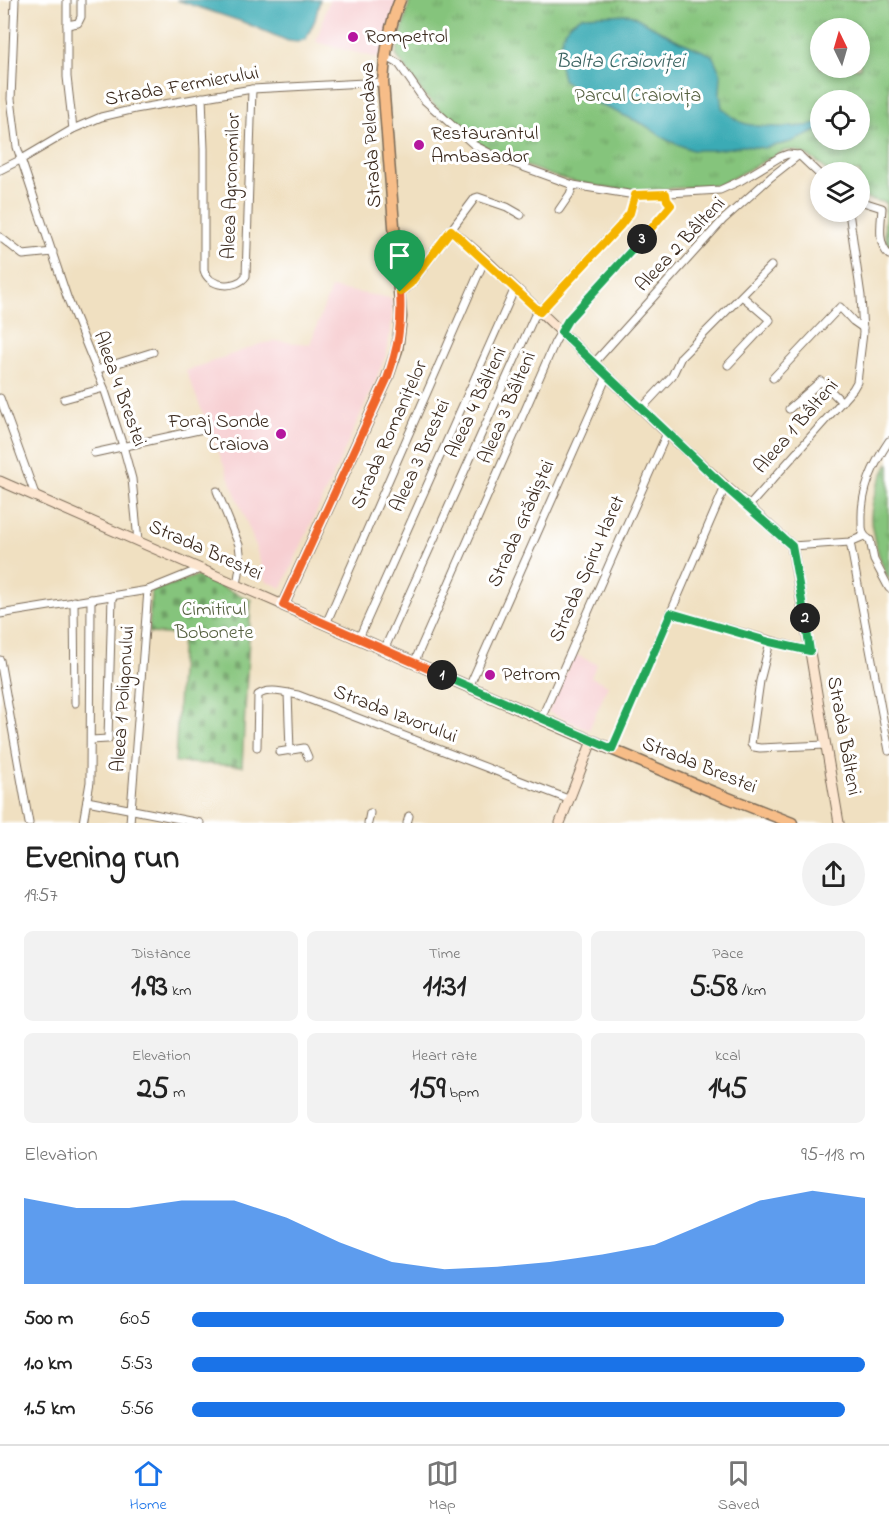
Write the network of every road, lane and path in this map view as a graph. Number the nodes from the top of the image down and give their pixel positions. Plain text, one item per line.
1 (15, 0) edge
2 (67, 0) edge
3 (81, 0) edge
4 (400, 0) edge
5 (67, 25) junction
6 (385, 56) junction
7 (383, 82) junction
8 (252, 89) junction
9 (202, 97) junction
10 (73, 129) junction
11 (799, 155) junction
12 (22, 159) junction
13 (810, 165) edge
14 (0, 170) edge
15 (573, 185) junction
16 (666, 194) junction
17 (635, 195) junction
18 (870, 204) edge
19 (559, 210) dead end
20 (521, 215) dead end
21 (850, 222) edge
22 (451, 230) junction
23 (0, 237) edge
24 (53, 252) junction
25 (889, 255) edge
26 (485, 259) junction
27 (771, 266) dead end
28 (515, 288) junction
29 (400, 292) junction
30 (742, 296) junction
31 (540, 312) junction
32 (863, 328) junction
33 (561, 332) junction
34 (153, 352) dead end
35 (594, 363) junction
36 (728, 365) dead end
37 (96, 370) junction
38 (607, 376) junction
39 (773, 378) dead end
40 (104, 388) junction
41 (0, 398) edge
42 (64, 399) dead end
43 (842, 402) junction
44 (642, 408) junction
45 (789, 409) dead end
46 (203, 429) dead end
47 (667, 433) junction
48 (889, 441) edge
49 (123, 446) junction
50 (94, 453) dead end
51 (0, 481) edge
52 (725, 487) junction
53 (217, 491) dead end
54 (36, 497) junction
55 (749, 506) junction
56 (864, 536) junction
57 (138, 541) junction
58 (850, 542) junction
59 (792, 546) junction
60 (200, 569) junction
61 (237, 585) junction
62 (889, 588) edge
63 (148, 590) junction
64 (112, 596) junction
65 (91, 599) junction
66 (74, 601) junction
67 (283, 605) junction
68 (671, 613) junction
69 (0, 614) edge
70 (326, 624) junction
71 (359, 638) junction
72 (770, 642) junction
73 (384, 650) junction
74 (810, 651) junction
75 (0, 660) edge
76 (414, 663) junction
77 (469, 687) junction
78 (288, 693) junction
79 (75, 703) dead end
80 (541, 719) junction
81 (91, 740) junction
82 (592, 741) junction
83 (825, 745) junction
84 (257, 747) dead end
85 (612, 749) junction
86 (290, 751) junction
87 (889, 751) edge
88 (279, 752) dead end
89 (308, 757) dead end
90 (568, 799) junction
91 (87, 801) junction
92 (132, 810) junction
93 (370, 813) dead end
94 (162, 819) edge
95 (777, 820) edge
96 (181, 821) edge
97 (28, 823) edge
98 (83, 823) edge
99 (130, 823) edge
100 (200, 823) edge
101 (368, 823) edge
102 (560, 823) edge
103 (792, 823) edge
104 (839, 823) edge

1 - 12 street, Aleea 4 Brestei
2 - 5 street
3 - 5 street
4 - 6 main road, Strada Pelendava
5 - 10 street
6 - 7 main road, Strada Pelendava
6 - 15 street
7 - 8 street, Strada Fermierului
7 - 29 main road, Strada Pelendava
8 - 9 street, Strada Fermierului
8 - 9 street, Aleea Agronomilor
9 - 10 street, Strada Fermierului
10 - 12 street, Strada Fermierului
11 - 13 street
11 - 16 street
11 - 35 street, Aleea 2 Bâlteni
12 - 14 street, Strada Fermierului
12 - 24 street, Aleea 4 Brestei
15 - 17 street
15 - 19 street
16 - 17 street
16 - 33 street, Aleea 3 Bâlteni
17 - 31 street, Aleea 4 Bâlteni
18 - 25 street
20 - 22 street
21 - 32 street, Aleea 1 Bâlteni
22 - 26 street
22 - 29 street
23 - 24 street
24 - 37 street, Aleea 4 Brestei
26 - 28 street
26 - 70 street, Strada Romanițelor
27 - 30 street
28 - 31 street
28 - 71 street, Aleea 3 Brestei
29 - 67 main road, Strada Pelendava
30 - 36 street
30 - 44 street
31 - 33 street
31 - 73 street, Aleea 4 Bâlteni
32 - 39 street
32 - 43 street, Aleea 1 Bâlteni
33 - 35 street
33 - 76 street, Aleea 3 Bâlteni
34 - 37 street
35 - 38 street
37 - 40 street, Aleea 4 Brestei
38 - 44 street
38 - 77 street, Strada Grădiștei
40 - 42 street
40 - 49 street, Aleea 4 Brestei
41 - 54 street
43 - 45 street
43 - 55 street, Aleea 1 Bâlteni
44 - 47 street
46 - 49 street
47 - 52 street
47 - 80 street, Strada Spiru Haret
48 - 56 street
49 - 50 street
49 - 57 street, Aleea 4 Brestei
51 - 54 street, Strada Brestei
52 - 55 street
52 - 68 street
53 - 61 street
54 - 57 street, Strada Brestei
55 - 59 street
56 - 58 street
56 - 62 street
57 - 60 street, Strada Brestei
58 - 59 street
58 - 87 street
59 - 74 street, Strada Bâlteni
60 - 61 street, Strada Brestei
60 - 63 street
61 - 67 street, Strada Brestei
63 - 64 street
63 - 92 street, Aleea 1 Poligonului
64 - 65 street
64 - 81 street
65 - 66 street
65 - 81 street
66 - 69 street
66 - 79 street
67 - 70 main road, Strada Brestei
68 - 72 street
68 - 85 street
70 - 71 main road, Strada Brestei
71 - 73 main road, Strada Brestei
72 - 74 street
72 - 83 street
73 - 76 main road, Strada Brestei
74 - 83 street, Strada Bâlteni
75 - 97 street
76 - 77 main road, Strada Brestei
77 - 80 main road, Strada Brestei
78 - 84 street, Strada Izvorului
78 - 86 street
78 - 90 street, Strada Izvorului
80 - 82 main road, Strada Brestei
81 - 91 street
82 - 85 main road, Strada Brestei
82 - 90 street
83 - 104 street, Strada Bâlteni
85 - 95 main road, Strada Brestei
86 - 88 street
86 - 89 street
90 - 102 street
91 - 92 street
91 - 98 street
92 - 94 street
92 - 99 street, Aleea 1 Poligonului
93 - 101 street
94 - 96 street
95 - 103 main road, Strada Brestei
96 - 100 street

